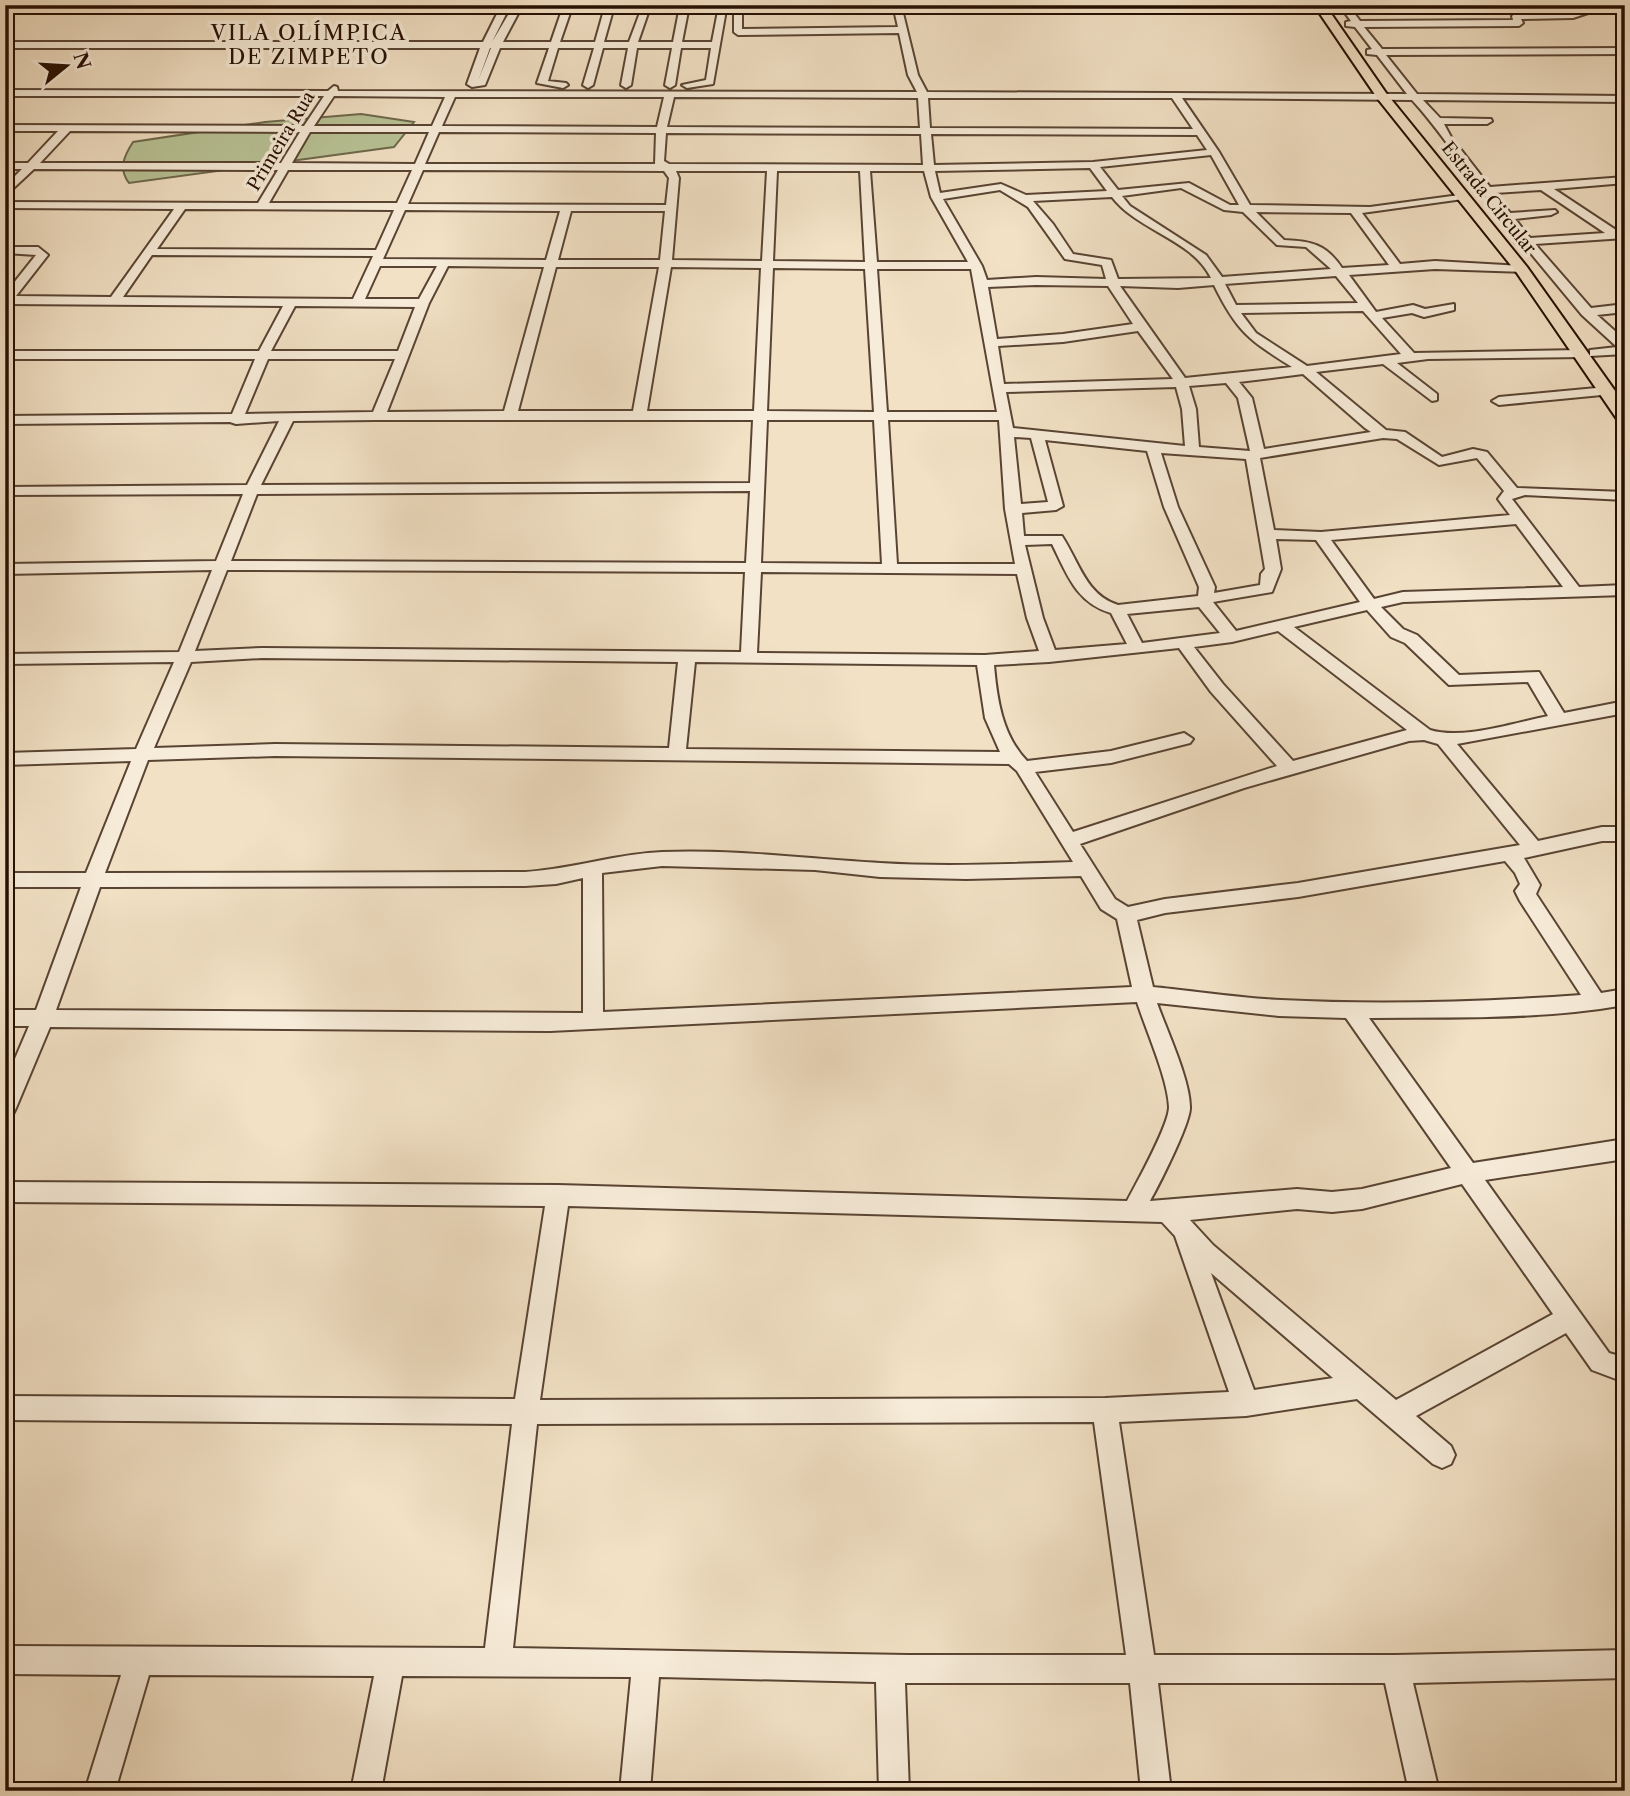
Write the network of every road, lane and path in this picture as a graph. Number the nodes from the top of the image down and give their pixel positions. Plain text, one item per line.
1 (738, 5) edge
2 (897, 5) edge
3 (1319, 5) edge
4 (1331, 5) edge
5 (1343, 5) edge
6 (335, 6) edge
7 (511, 6) edge
8 (7, 8) edge
9 (567, 8) junction
10 (609, 8) junction
11 (646, 8) junction
12 (684, 8) junction
13 (1625, 9) edge
14 (1351, 24) junction
15 (904, 30) junction
16 (486, 44) junction
17 (5, 45) edge
18 (497, 45) junction
19 (554, 45) junction
20 (599, 45) junction
21 (634, 45) junction
22 (678, 45) junction
23 (716, 45) junction
24 (1365, 51) junction
25 (1625, 51) edge
26 (1379, 52) junction
27 (588, 85) junction
28 (626, 85) junction
29 (670, 90) junction
30 (5, 91) edge
31 (332, 91) junction
32 (452, 93) junction
33 (922, 93) junction
34 (1389, 94) junction
35 (1175, 95) junction
36 (1414, 97) junction
37 (1625, 99) edge
38 (1437, 121) junction
39 (1487, 121) dead end
40 (5, 128) edge
41 (67, 128) junction
42 (307, 129) junction
43 (437, 129) junction
44 (662, 130) junction
45 (926, 131) junction
46 (1200, 132) junction
47 (1214, 152) junction
48 (1093, 165) junction
49 (5, 166) edge
50 (30, 166) junction
51 (287, 166) junction
52 (420, 166) junction
53 (662, 167) junction
54 (865, 168) junction
55 (772, 169) junction
56 (929, 169) junction
57 (1625, 180) edge
58 (1544, 187) junction
59 (1488, 190) junction
60 (5, 193) edge
61 (1113, 194) junction
62 (1468, 194) junction
63 (936, 197) junction
64 (1022, 198) junction
65 (5, 205) edge
66 (182, 206) junction
67 (261, 207) junction
68 (402, 207) junction
69 (566, 208) junction
70 (671, 208) junction
71 (1246, 208) junction
72 (1354, 210) junction
73 (1551, 212) dead end
74 (1508, 216) junction
75 (1622, 237) edge
76 (1521, 243) junction
77 (5, 250) edge
78 (150, 252) junction
79 (377, 258) junction
80 (444, 263) junction
81 (552, 263) junction
82 (665, 265) junction
83 (770, 266) junction
84 (976, 266) junction
85 (873, 267) junction
86 (1397, 268) junction
87 (1522, 270) junction
88 (1340, 273) junction
89 (1219, 281) junction
90 (982, 284) junction
91 (1112, 284) junction
92 (6, 300) edge
93 (114, 301) junction
94 (291, 301) junction
95 (358, 302) junction
96 (423, 303) junction
97 (1450, 307) dead end
98 (1625, 308) edge
99 (1232, 309) junction
100 (1370, 311) junction
101 (1586, 312) junction
102 (1140, 327) junction
103 (992, 343) junction
104 (1625, 349) edge
105 (1588, 353) junction
106 (5, 355) edge
107 (263, 355) junction
108 (403, 355) junction
109 (1410, 356) junction
110 (1385, 359) junction
111 (1302, 368) junction
112 (1230, 379) junction
113 (1182, 383) junction
114 (998, 388) junction
115 (1607, 391) junction
116 (1625, 395) edge
117 (1432, 397) dead end
118 (1499, 401) dead end
119 (510, 415) junction
120 (881, 415) junction
121 (639, 416) junction
122 (761, 416) junction
123 (1005, 416) junction
124 (378, 417) junction
125 (1625, 418) edge
126 (286, 419) junction
127 (236, 420) junction
128 (5, 421) edge
129 (1007, 432) junction
130 (1383, 433) junction
131 (1037, 434) junction
132 (1153, 448) junction
133 (1192, 452) junction
134 (1255, 454) junction
135 (758, 487) junction
136 (253, 489) junction
137 (5, 491) edge
138 (1514, 493) junction
139 (1625, 496) edge
140 (1012, 509) junction
141 (1518, 519) junction
142 (1267, 534) junction
143 (1321, 536) junction
144 (1017, 541) junction
145 (221, 567) junction
146 (752, 567) junction
147 (890, 568) junction
148 (5, 569) edge
149 (1023, 569) junction
150 (1573, 590) junction
151 (1625, 590) edge
152 (1204, 599) junction
153 (1369, 603) junction
154 (1116, 610) junction
155 (1282, 626) junction
156 (1232, 637) junction
157 (1184, 644) junction
158 (1138, 649) junction
159 (185, 657) junction
160 (749, 657) junction
161 (1049, 657) junction
162 (687, 658) junction
163 (5, 659) edge
164 (985, 660) junction
165 (1625, 706) edge
166 (1559, 720) junction
167 (1423, 734) junction
168 (1184, 739) dead end
169 (1444, 740) junction
170 (677, 754) junction
171 (141, 757) junction
172 (5, 759) edge
173 (1018, 762) junction
174 (1288, 767) junction
175 (1625, 834) edge
176 (1068, 841) junction
177 (1534, 849) junction
178 (1509, 854) junction
179 (592, 869) junction
180 (1084, 869) junction
181 (5, 880) edge
182 (92, 881) junction
183 (1126, 915) junction
184 (1144, 994) junction
185 (1625, 997) edge
186 (1597, 1002) junction
187 (1351, 1009) junction
188 (5, 1018) edge
189 (43, 1018) junction
190 (593, 1021) junction
191 (5, 1108) edge
192 (1625, 1149) edge
193 (1469, 1173) junction
194 (5, 1192) edge
195 (558, 1195) junction
196 (1134, 1209) junction
197 (1168, 1212) junction
198 (1185, 1233) junction
199 (1569, 1318) junction
200 (1625, 1363) edge
201 (1360, 1386) junction
202 (1245, 1404) junction
203 (5, 1408) edge
204 (1105, 1410) junction
205 (526, 1412) junction
206 (1395, 1414) junction
207 (1442, 1455) dead end
208 (5, 1660) edge
209 (391, 1660) junction
210 (139, 1661) junction
211 (646, 1662) junction
212 (497, 1664) junction
213 (1625, 1664) edge
214 (1142, 1667) junction
215 (890, 1668) junction
216 (1396, 1669) junction
217 (100, 1791) edge
218 (366, 1791) edge
219 (635, 1791) edge
220 (894, 1791) edge
221 (1156, 1791) edge
222 (1424, 1791) edge

1 - 15 street
2 - 15 street
3 - 34 main road
4 - 14 main road
5 - 14 street
6 - 7 street
6 - 8 street
7 - 9 street
7 - 16 street
7 - 18 street
9 - 10 street
9 - 19 street
10 - 11 street
10 - 20 street
11 - 12 street
11 - 21 street
12 - 22 street
12 - 23 street
13 - 14 street
14 - 24 main road
14 - 26 street
15 - 33 street
16 - 17 street
16 - 18 street
16 - 18 street
18 - 19 street
19 - 20 street
19 - 27 street
20 - 21 street
20 - 27 street
21 - 22 street
21 - 28 street
22 - 23 street
22 - 29 street
23 - 29 street
24 - 26 street
24 - 34 main road
25 - 26 street
26 - 36 street
27 - 28 street
28 - 29 street
29 - 32 street
29 - 33 street
29 - 44 street
30 - 31 street
31 - 32 street
31 - 33 street
31 - 42 street, Primeira Rua
32 - 43 street
33 - 34 street
33 - 35 street
33 - 45 street
34 - 35 street
34 - 36 street
34 - 62 main road
35 - 46 street
36 - 37 street
36 - 38 street
38 - 39 street
38 - 59 street
40 - 41 street
41 - 42 street
41 - 50 street
42 - 43 street
42 - 51 street, Primeira Rua
43 - 44 street
43 - 52 street
44 - 45 street
44 - 53 street
45 - 46 street
45 - 56 street
46 - 47 street
47 - 48 street
47 - 71 street
48 - 56 street
48 - 61 street
49 - 50 street
50 - 51 street
50 - 60 street
51 - 52 street
51 - 67 street, Primeira Rua
52 - 53 street
52 - 68 street
53 - 55 street
53 - 70 street
54 - 55 street
54 - 56 street
54 - 85 street
55 - 83 street
56 - 63 street
57 - 58 street
58 - 59 street
58 - 75 street
59 - 62 street
59 - 74 street
61 - 64 street
61 - 71 street
61 - 89 street
62 - 72 street
62 - 76 main road
62 - 87 main road, Estrada Circular
63 - 64 street
63 - 84 street
64 - 91 street
65 - 66 street
66 - 67 street
66 - 78 street
67 - 68 street
68 - 69 street
68 - 79 street
69 - 70 street
69 - 81 street
70 - 82 street
71 - 72 street
71 - 88 street
72 - 86 street
73 - 74 street
74 - 76 street
75 - 76 street
76 - 101 street
76 - 105 main road
77 - 92 street
78 - 79 street
78 - 93 street
79 - 80 street
79 - 95 street
80 - 81 street
80 - 96 street
81 - 82 street
81 - 119 street
82 - 83 street
82 - 121 street
83 - 85 street
83 - 122 street
84 - 85 street
84 - 90 street
85 - 120 street
86 - 87 street
86 - 88 street
87 - 105 main road, Estrada Circular
88 - 89 street
88 - 100 street
89 - 91 street
89 - 99 street
90 - 91 street
90 - 103 street
91 - 102 street
92 - 93 street
93 - 94 street
94 - 95 street
94 - 107 street
95 - 96 street
96 - 108 street
97 - 100 street
98 - 101 street
99 - 100 street
99 - 111 street
100 - 109 street
101 - 104 street
102 - 103 street
102 - 113 street
103 - 114 street
104 - 105 street
105 - 109 street
105 - 115 main road, Estrada Circular
105 - 116 main road
106 - 107 street
107 - 108 street
107 - 127 street
108 - 124 street
109 - 110 street
110 - 111 street
110 - 117 street
111 - 112 street
111 - 130 street
112 - 113 street
112 - 134 street
113 - 114 street
113 - 133 street
114 - 123 street
115 - 118 street
115 - 125 main road, Estrada Circular
119 - 121 street
119 - 124 street
120 - 122 street
120 - 123 street
120 - 147 street
121 - 122 street
122 - 135 street
123 - 129 street
124 - 126 street
126 - 127 street
126 - 136 street
127 - 128 street
129 - 131 street
129 - 140 street
130 - 134 street
130 - 138 street
131 - 132 street
131 - 140 street
132 - 133 street
132 - 152 street
133 - 134 street
134 - 142 street
135 - 136 street
135 - 146 street
136 - 137 street
136 - 145 street
138 - 139 street
138 - 141 street
140 - 144 street
141 - 143 street
141 - 150 street
142 - 143 street
142 - 152 street
143 - 153 street
144 - 149 street
144 - 154 street
145 - 146 street
145 - 148 street
145 - 159 street
146 - 147 street
146 - 160 street
147 - 149 street
149 - 161 street
150 - 151 street
150 - 153 street
152 - 154 street
152 - 156 street
153 - 155 street
153 - 166 street
154 - 158 street
155 - 156 street
155 - 167 street
156 - 157 street
157 - 158 street
157 - 174 street
158 - 161 street
159 - 162 street
159 - 163 street
159 - 171 street
160 - 162 street
160 - 164 street
161 - 164 street
162 - 170 street
164 - 173 street
165 - 166 street
166 - 169 street
167 - 169 street
167 - 174 street
168 - 173 street
169 - 177 street
170 - 171 street
170 - 173 street
171 - 172 street
171 - 182 street
173 - 176 street
174 - 176 street
175 - 177 street
176 - 180 street
177 - 178 street
178 - 183 street
178 - 186 street
179 - 180 street
179 - 182 street
179 - 190 street
180 - 183 street
181 - 182 street
182 - 189 street
183 - 184 street
184 - 187 street
184 - 190 street
184 - 196 street
185 - 186 street
186 - 187 street
187 - 193 street
188 - 189 street
189 - 190 street
189 - 191 street
192 - 193 street
193 - 197 street
193 - 199 street
194 - 195 street
195 - 196 street
195 - 205 street
196 - 197 street
197 - 198 street
198 - 201 street
198 - 202 street
199 - 200 street
199 - 206 street
201 - 202 street
201 - 206 street
202 - 204 street
203 - 205 street
204 - 205 street
204 - 214 street
205 - 212 street
206 - 207 street
208 - 210 street
209 - 210 street
209 - 212 street
209 - 218 street
210 - 217 street
211 - 212 street
211 - 215 street
211 - 219 street
213 - 216 street
214 - 215 street
214 - 216 street
214 - 221 street
215 - 220 street
216 - 222 street

